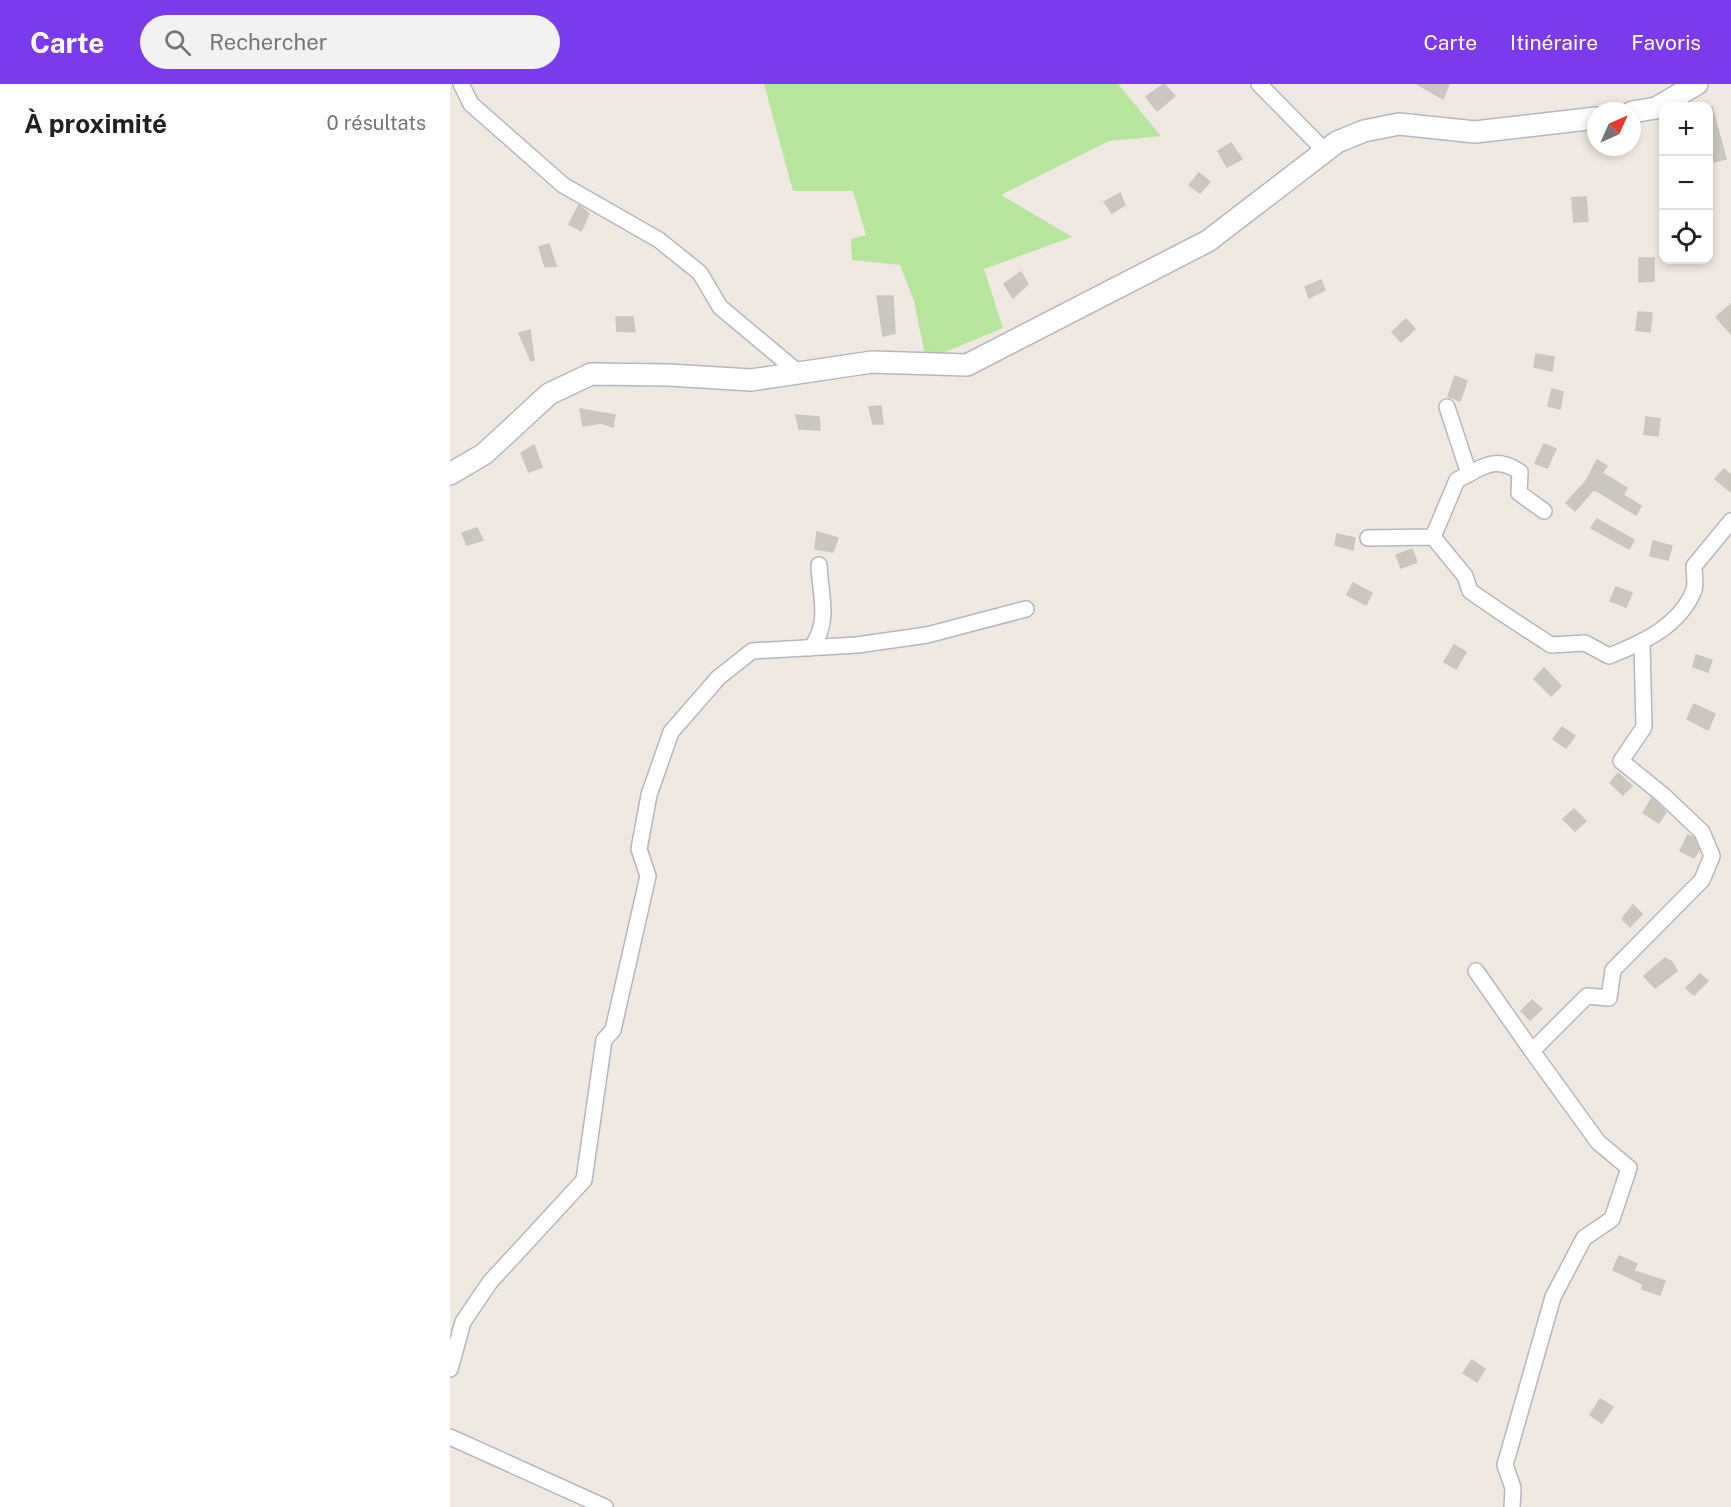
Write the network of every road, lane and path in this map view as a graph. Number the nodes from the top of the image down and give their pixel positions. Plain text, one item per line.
1 (461, 84) edge
2 (1259, 84) edge
3 (1697, 84) edge
4 (1641, 110) edge
5 (1587, 119) edge
6 (1325, 151) junction
7 (799, 373) junction
8 (1447, 406) dead end
9 (450, 474) edge
10 (1470, 474) junction
11 (1544, 511) dead end
12 (1731, 521) edge
13 (1434, 537) junction
14 (1368, 538) dead end
15 (819, 565) dead end
16 (1026, 609) dead end
17 (1642, 643) junction
18 (811, 648) junction
19 (1476, 971) dead end
20 (1532, 1051) junction
21 (450, 1369) edge
22 (450, 1437) edge
23 (605, 1507) edge
24 (1512, 1507) edge

1 - 7 street
2 - 6 street
3 - 4 street
5 - 6 street
6 - 7 street
7 - 9 street
8 - 10 street
10 - 11 street
10 - 13 street
12 - 17 street
13 - 14 street
13 - 17 street
15 - 18 street
16 - 18 street
17 - 20 street
18 - 21 street
19 - 20 street
20 - 24 street
22 - 23 street

